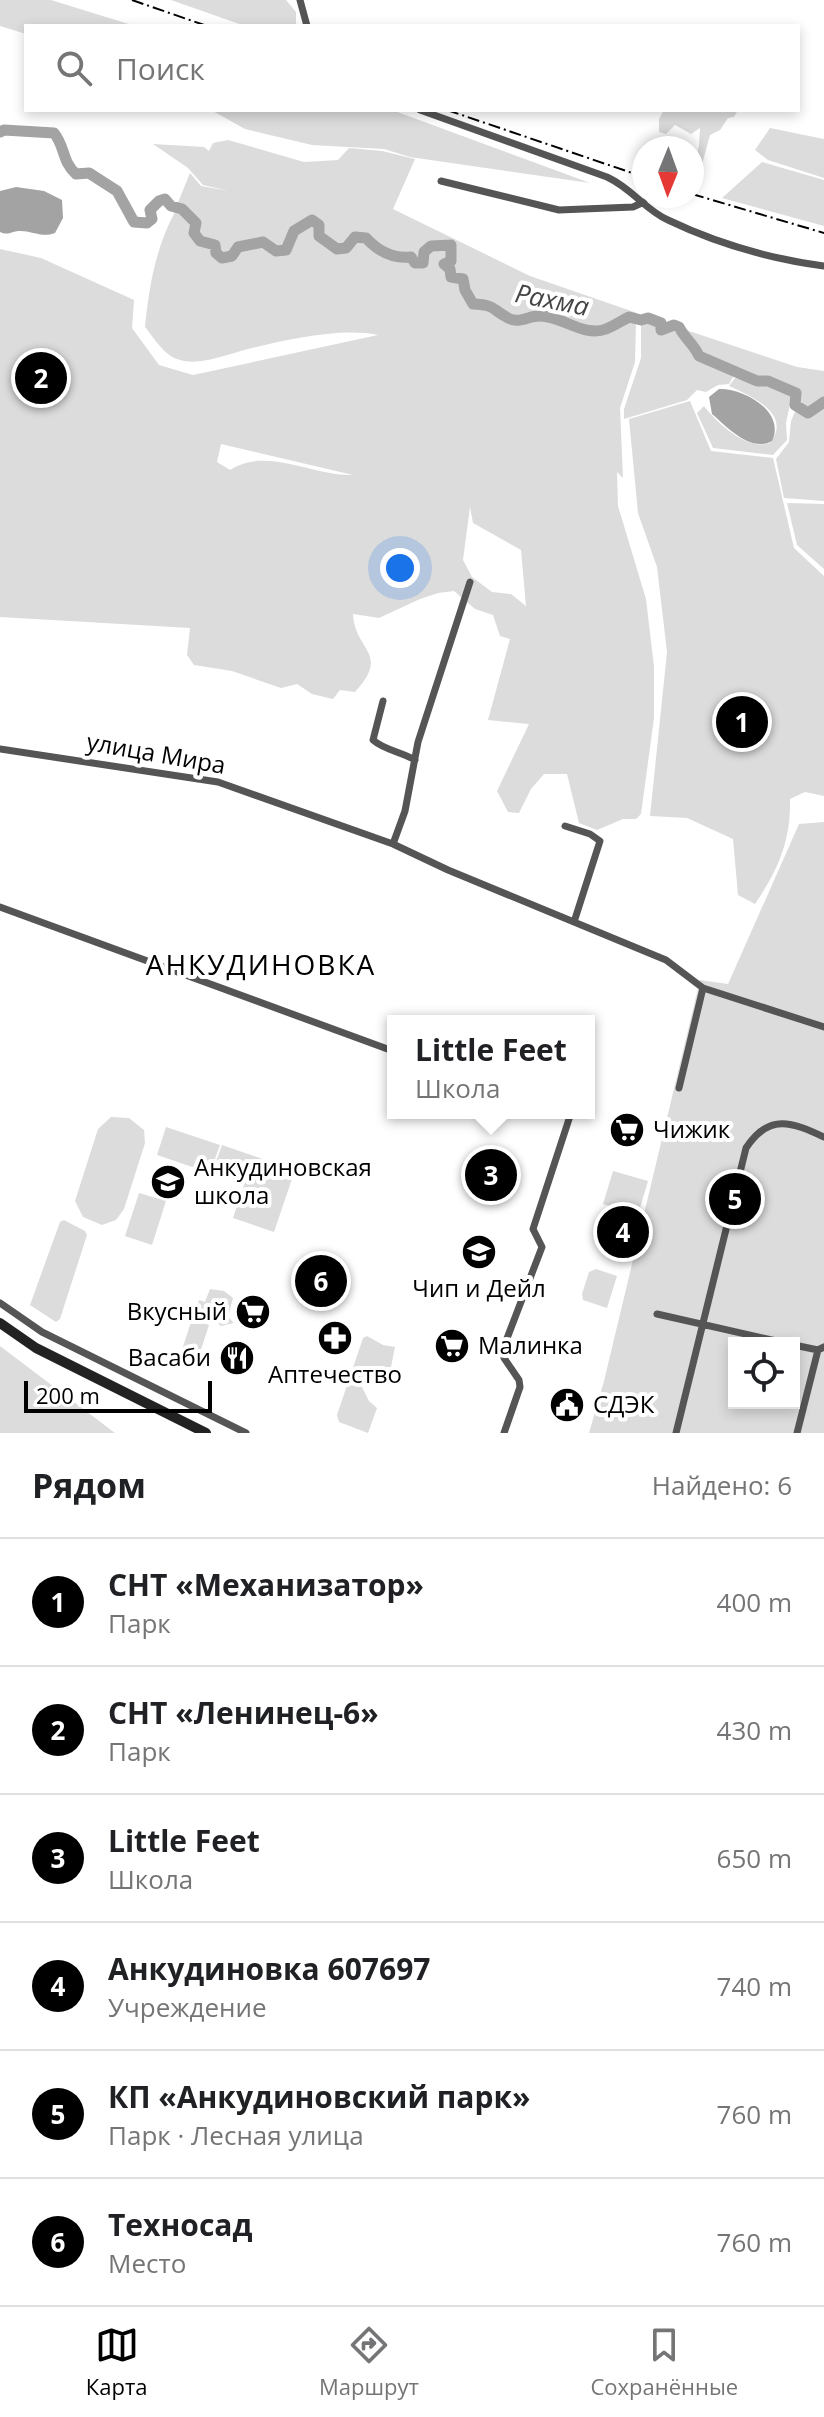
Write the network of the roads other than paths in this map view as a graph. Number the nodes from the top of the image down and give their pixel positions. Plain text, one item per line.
1 (300, 0) edge
2 (306, 24) edge
3 (426, 112) edge
4 (441, 181) dead end
5 (632, 191) edge
6 (632, 207) edge
7 (652, 208) edge
8 (824, 266) edge
9 (470, 582) dead end
10 (383, 701) dead end
11 (0, 749) edge
12 (415, 760) junction
13 (565, 826) dead end
14 (393, 844) junction
15 (0, 907) edge
16 (574, 922) junction
17 (703, 988) junction
18 (824, 1027) edge
19 (387, 1049) edge
20 (679, 1088) dead end
21 (569, 1119) edge
22 (824, 1137) edge
23 (0, 1303) edge
24 (657, 1314) dead end
25 (0, 1323) edge
26 (703, 1324) junction
27 (759, 1337) edge
28 (800, 1346) edge
29 (821, 1349) edge
30 (206, 1433) edge
31 (246, 1433) edge
32 (504, 1433) edge
33 (676, 1433) edge
34 (797, 1433) edge

1 - 2 street
3 - 5 street
4 - 6 street
7 - 8 street
9 - 12 street
10 - 12 street
11 - 14 street, улица Мира
12 - 14 street
13 - 16 street
14 - 16 street, улица Мира
15 - 19 street
16 - 17 street, улица Мира
17 - 18 street, улица Мира
17 - 20 street
21 - 32 street
22 - 26 street
23 - 31 street
24 - 26 street
25 - 30 street
26 - 27 street
26 - 33 street
28 - 29 street
29 - 34 street

